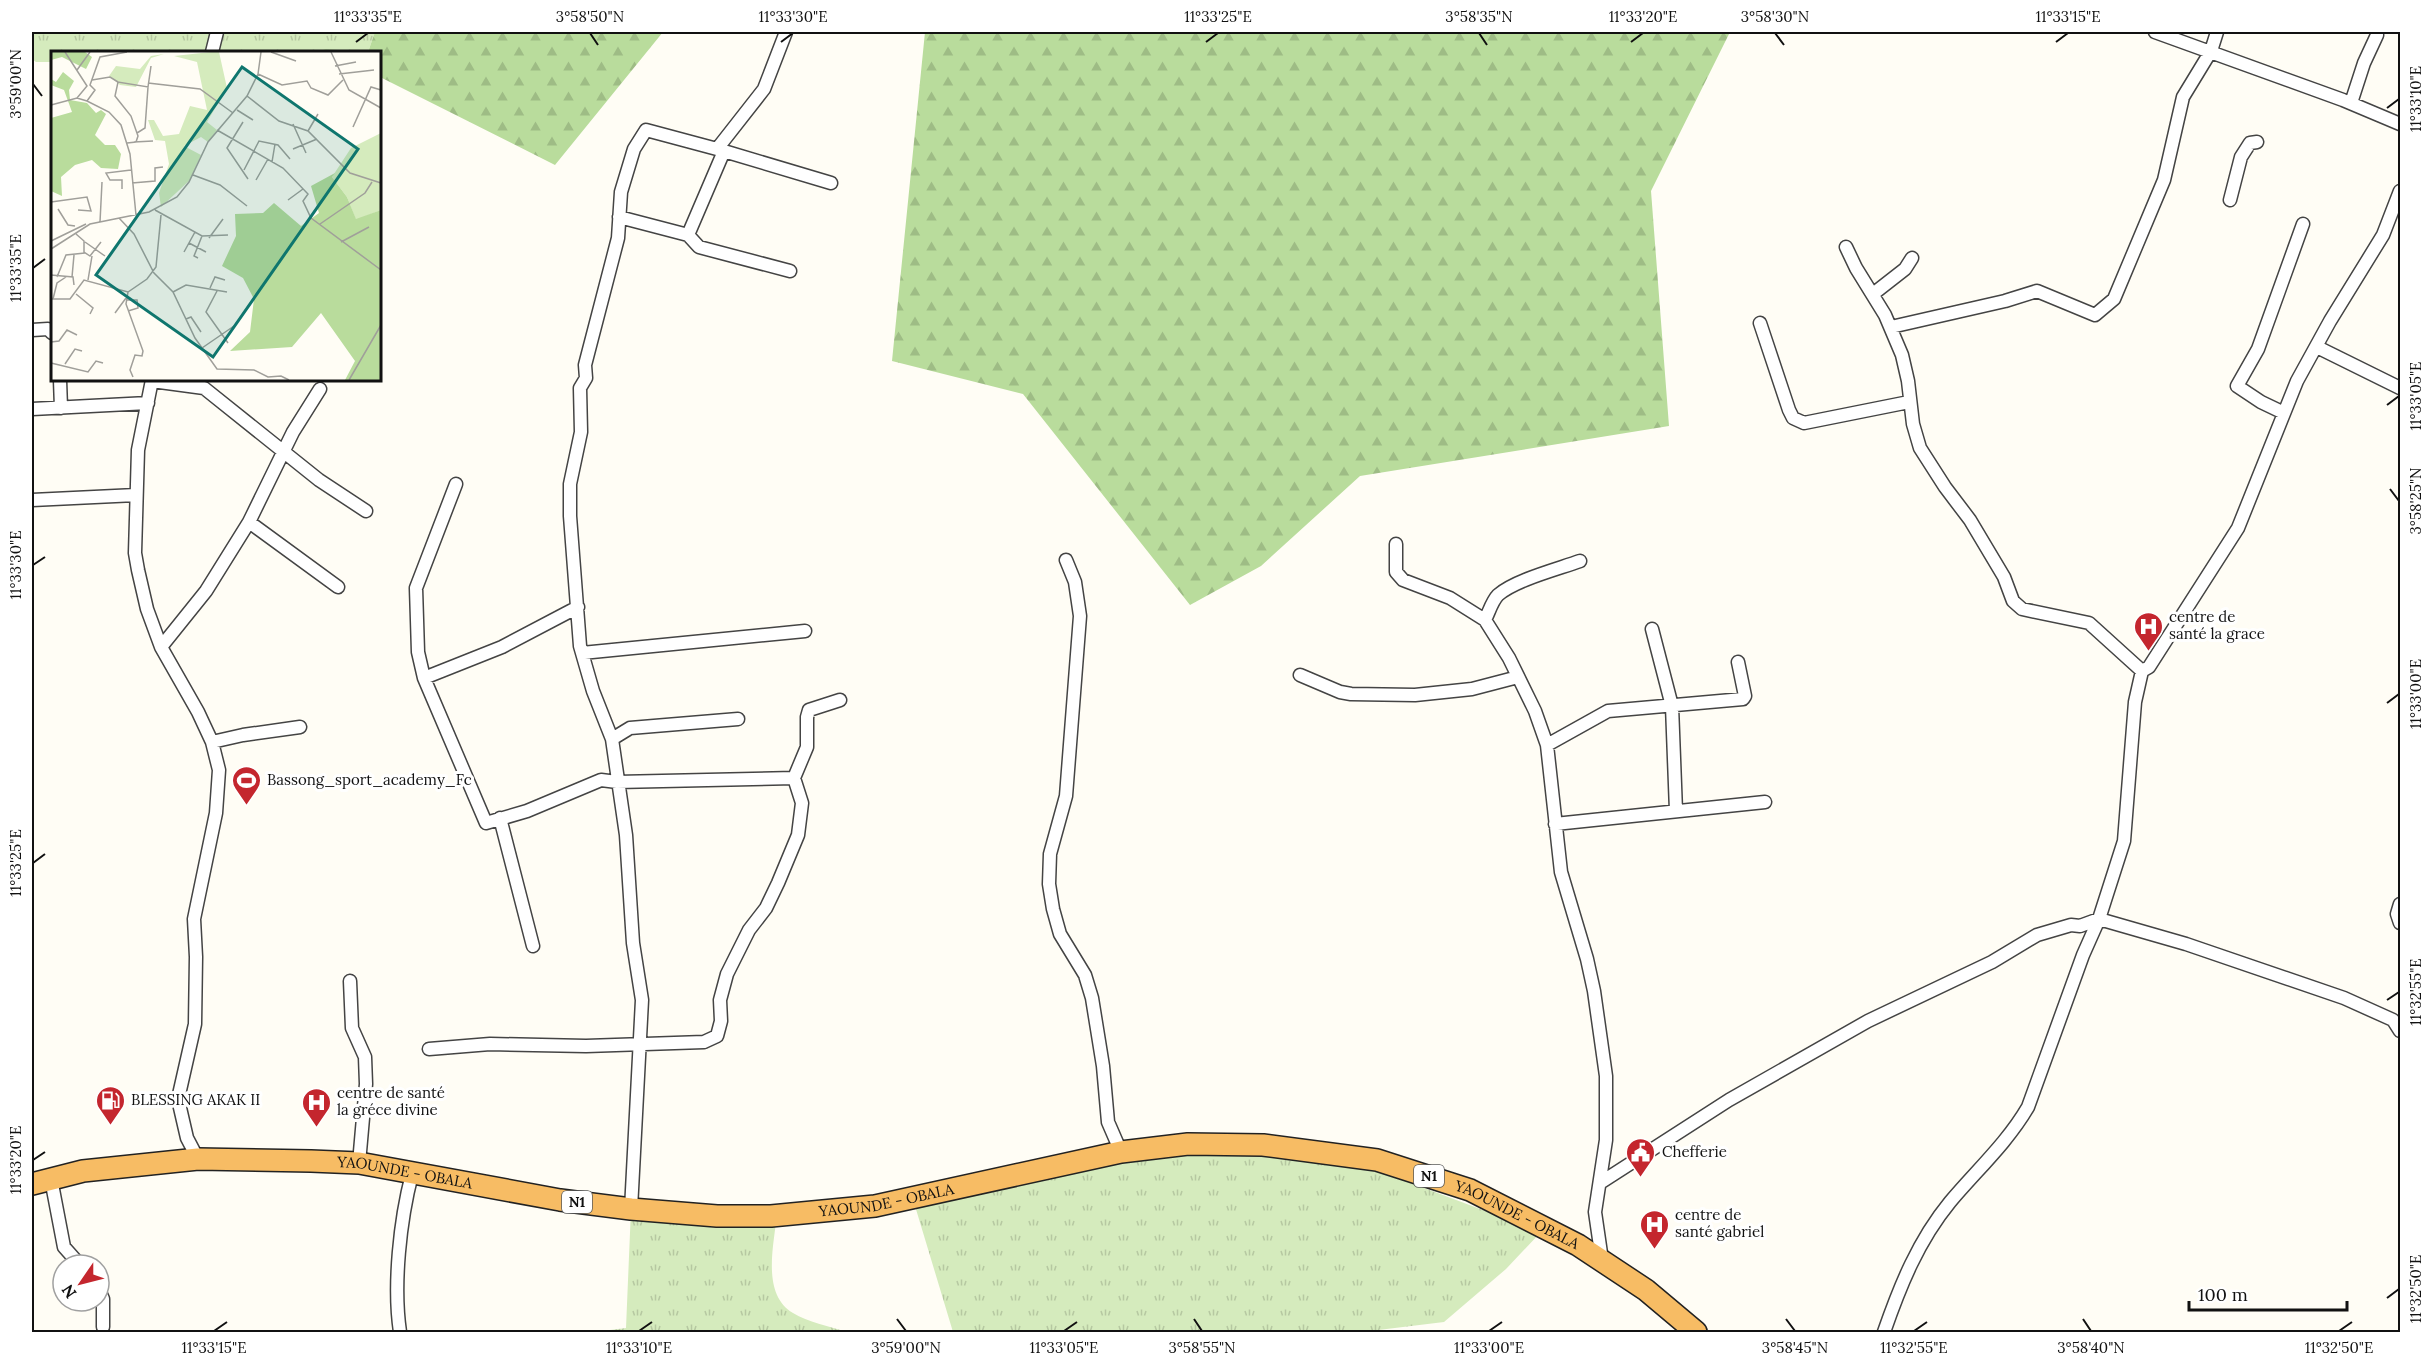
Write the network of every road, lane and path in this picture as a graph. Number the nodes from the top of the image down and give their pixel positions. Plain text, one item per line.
1 (217, 32) edge
2 (786, 32) edge
3 (2156, 32) edge
4 (2217, 32) edge
5 (2377, 35) dead end
6 (212, 51) edge
7 (2211, 51) junction
8 (2352, 103) junction
9 (2400, 124) edge
10 (2257, 142) dead end
11 (721, 150) junction
12 (831, 183) dead end
13 (2400, 190) edge
14 (2230, 200) dead end
15 (619, 217) junction
16 (2303, 224) dead end
17 (688, 235) junction
18 (1846, 247) dead end
19 (1912, 258) dead end
20 (790, 271) dead end
21 (1873, 294) junction
22 (1760, 323) dead end
23 (1891, 327) junction
24 (32, 330) edge
25 (51, 332) edge
26 (2317, 347) junction
27 (60, 381) edge
28 (152, 381) edge
29 (158, 381) edge
30 (2400, 388) edge
31 (320, 389) dead end
32 (1909, 402) junction
33 (148, 403) junction
34 (61, 408) junction
35 (32, 409) edge
36 (2284, 413) junction
37 (284, 450) junction
38 (456, 484) dead end
39 (136, 495) junction
40 (32, 500) edge
41 (366, 511) dead end
42 (249, 522) junction
43 (1396, 544) dead end
44 (1066, 560) dead end
45 (1580, 561) dead end
46 (338, 587) dead end
47 (578, 607) junction
48 (1485, 620) junction
49 (1652, 629) dead end
50 (805, 631) dead end
51 (161, 647) junction
52 (582, 653) junction
53 (1738, 662) dead end
54 (2142, 671) junction
55 (1300, 675) dead end
56 (1518, 677) junction
57 (424, 678) junction
58 (840, 700) dead end
59 (1672, 706) junction
60 (738, 719) dead end
61 (300, 727) dead end
62 (612, 739) junction
63 (212, 742) junction
64 (1547, 745) junction
65 (794, 778) junction
66 (616, 782) junction
67 (1765, 802) dead end
68 (1676, 811) junction
69 (500, 818) junction
70 (1555, 824) junction
71 (2400, 904) edge
72 (2099, 919) junction
73 (2400, 923) edge
74 (533, 946) dead end
75 (350, 981) dead end
76 (2397, 1018) edge
77 (2400, 1031) edge
78 (639, 1042) junction
79 (429, 1049) dead end
80 (1121, 1152) junction
81 (198, 1159) junction
82 (359, 1163) junction
83 (412, 1174) junction
84 (41, 1181) edge
85 (1600, 1183) junction
86 (631, 1209) junction
87 (69, 1253) edge
88 (1602, 1260) junction
89 (103, 1313) edge
90 (103, 1327) dead end
91 (400, 1332) edge
92 (1696, 1332) edge
93 (1884, 1332) edge

1 - 6 street
2 - 11 street
3 - 7 street
4 - 7 street
5 - 8 street
7 - 8 street
7 - 23 street
8 - 9 street
10 - 14 street
11 - 12 street
11 - 15 street
11 - 17 street
13 - 26 street
15 - 17 street
15 - 47 street
16 - 36 street
17 - 20 street
18 - 21 street
19 - 21 street
21 - 23 street
22 - 32 street
23 - 32 street
24 - 25 street
26 - 30 street
26 - 36 street
27 - 34 street
28 - 33 street
29 - 37 street
31 - 37 street
32 - 54 street
33 - 34 street
33 - 39 street
34 - 35 street
36 - 54 street
37 - 41 street
37 - 42 street
38 - 57 street
39 - 40 street
39 - 51 street
42 - 46 street
42 - 51 street
43 - 48 street
44 - 80 street
45 - 48 street
47 - 52 street
47 - 57 street
48 - 56 street
49 - 59 street
50 - 52 street
51 - 63 street
52 - 62 street
53 - 59 street
54 - 72 street
55 - 56 street
56 - 64 street
57 - 69 street
58 - 65 street
59 - 64 street
59 - 68 street
60 - 62 street
61 - 63 street
62 - 66 street
63 - 81 street
64 - 70 street
65 - 66 street
65 - 78 street
66 - 69 street
66 - 78 street
67 - 68 street
68 - 70 street
69 - 74 street
70 - 85 street
71 - 73 street
72 - 76 street
72 - 85 street
72 - 93 street
75 - 82 street
76 - 77 street
78 - 79 street
78 - 86 street
80 - 86 highway, YAOUNDE - OBALA / N1
80 - 88 highway, YAOUNDE - OBALA / N1
81 - 82 highway, YAOUNDE - OBALA / N1
81 - 84 highway, YAOUNDE - OBALA / N1
82 - 83 highway, YAOUNDE - OBALA / N1
83 - 86 highway, YAOUNDE - OBALA / N1
83 - 91 street
84 - 87 street
85 - 88 street
88 - 92 highway, YAOUNDE - OBALA / N1
89 - 90 street

